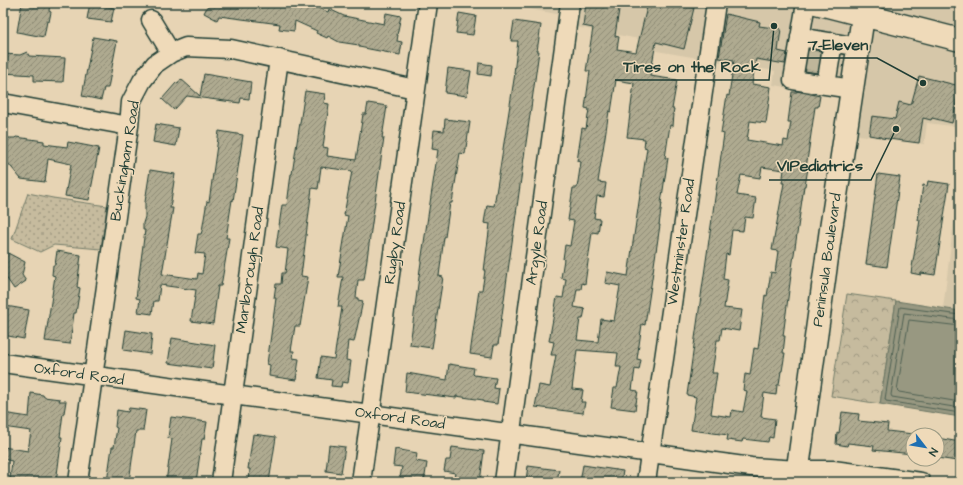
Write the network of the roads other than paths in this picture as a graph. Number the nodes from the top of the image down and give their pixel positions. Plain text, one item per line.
1 (428, 3) edge
2 (570, 3) edge
3 (716, 3) edge
4 (806, 3) edge
5 (816, 3) edge
6 (864, 9) edge
7 (152, 20) dead end
8 (800, 37) junction
9 (960, 40) edge
10 (833, 42) junction
11 (858, 47) junction
12 (170, 53) junction
13 (279, 59) junction
14 (826, 85) junction
15 (416, 89) junction
16 (852, 89) junction
17 (3, 103) edge
18 (129, 126) junction
19 (3, 363) edge
20 (93, 376) junction
21 (233, 395) junction
22 (370, 414) junction
23 (511, 434) junction
24 (650, 453) junction
25 (797, 476) edge
26 (78, 482) edge
27 (221, 482) edge
28 (362, 482) edge
29 (504, 482) edge
30 (646, 482) edge
31 (921, 482) edge

1 - 15 street, Rugby Road
2 - 23 street, Argyle Road
3 - 24 street, Westminster Road
4 - 8 street
5 - 6 main road
6 - 9 main road
6 - 11 main road, Peninsula Boulevard
7 - 12 street
8 - 10 street
8 - 14 street
10 - 11 street
10 - 14 street
11 - 16 main road, Peninsula Boulevard
12 - 13 street, Buckingham Road
12 - 18 street, Buckingham Road
13 - 15 street, Buckingham Road
13 - 21 street, Marlborough Road
14 - 16 street
15 - 22 street, Rugby Road
16 - 25 main road, Peninsula Boulevard
17 - 18 street
18 - 20 street, Buckingham Road
19 - 20 street, Oxford Road
20 - 21 street, Oxford Road
20 - 26 street, Buckingham Road
21 - 22 street, Oxford Road
21 - 27 street, Marlborough Road
22 - 23 street, Oxford Road
22 - 28 street, Rugby Road
23 - 24 street, Oxford Road
23 - 29 street, Argyle Road
24 - 25 street, Oxford Road
24 - 30 street, Westminster Road
25 - 31 street, Oxford Road

